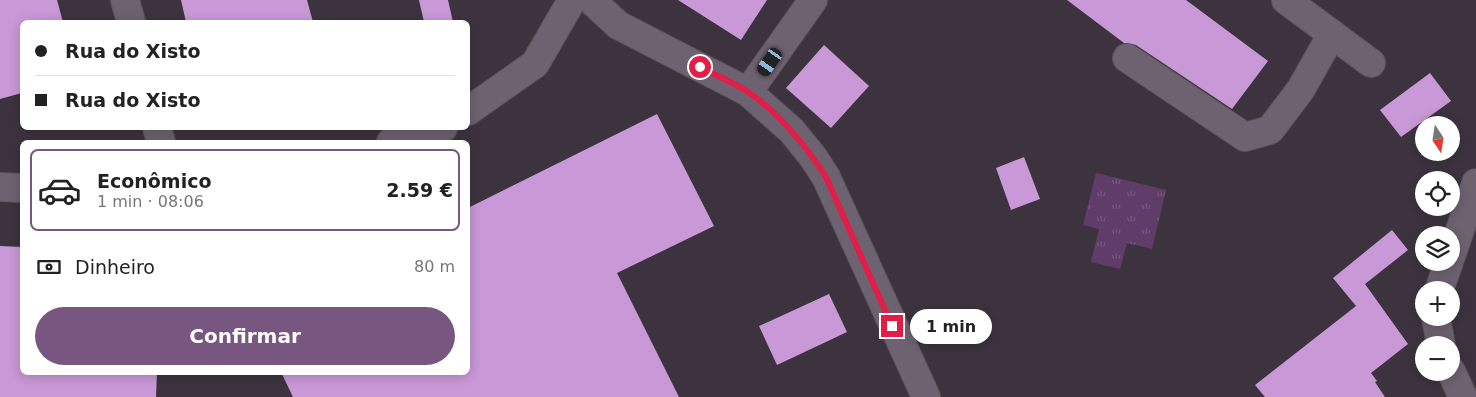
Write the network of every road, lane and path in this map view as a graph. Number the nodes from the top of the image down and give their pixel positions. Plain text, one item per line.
1 (125, 0) edge
2 (572, 0) edge
3 (591, 0) edge
4 (813, 0) edge
5 (1286, 0) edge
6 (130, 20) edge
7 (1332, 34) junction
8 (1127, 58) dead end
9 (1371, 62) dead end
10 (748, 92) junction
11 (470, 110) edge
12 (436, 130) edge
13 (398, 140) edge
14 (1476, 183) edge
15 (0, 187) edge
16 (20, 188) edge
17 (1460, 230) edge
18 (1455, 381) edge
19 (926, 397) edge
20 (1463, 397) edge

1 - 6 street
2 - 11 street
3 - 10 street
4 - 10 street
5 - 7 street
7 - 8 street
7 - 9 street
10 - 19 street
12 - 13 street
14 - 17 street
15 - 16 street
18 - 20 street

